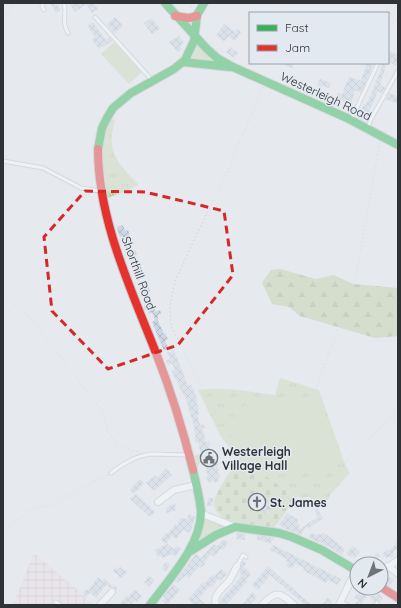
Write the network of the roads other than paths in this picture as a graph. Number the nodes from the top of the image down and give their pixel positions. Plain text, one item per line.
1 (43, 3) edge
2 (64, 3) edge
3 (165, 3) edge
4 (204, 3) edge
5 (44, 10) dead end
6 (175, 16) junction
7 (197, 16) junction
8 (95, 17) dead end
9 (68, 33) dead end
10 (195, 37) junction
11 (183, 62) junction
12 (378, 64) edge
13 (233, 67) junction
14 (398, 71) edge
15 (152, 80) junction
16 (351, 120) junction
17 (368, 128) junction
18 (398, 145) edge
19 (3, 161) edge
20 (102, 191) junction
21 (189, 455) junction
22 (111, 473) road end
23 (196, 485) junction
24 (158, 502) dead end
25 (200, 513) junction
26 (235, 528) junction
27 (188, 552) junction
28 (246, 557) dead end
29 (398, 560) edge
30 (389, 565) edge
31 (237, 566) joint
32 (349, 566) edge
33 (389, 567) edge
34 (233, 573) junction
35 (398, 574) edge
36 (240, 577) dead end
37 (349, 584) edge
38 (112, 592) dead end
39 (389, 592) edge
40 (398, 598) edge
41 (56, 602) dead end
42 (339, 603) edge
43 (60, 605) edge
44 (100, 605) edge
45 (151, 605) edge
46 (216, 605) edge
47 (262, 605) edge
48 (294, 605) edge
49 (347, 605) edge

1 - 5 lane
2 - 9 lane
3 - 6 street, Westerleigh Road
4 - 7 street
6 - 7 street
6 - 10 street, Westerleigh Road
7 - 10 street
8 - 15 lane
10 - 11 street
10 - 13 street, Westerleigh Road
11 - 13 street
11 - 15 street, Shorthill Road
12 - 16 lane
13 - 16 street, Westerleigh Road
14 - 17 lane
15 - 20 street, Shorthill Road
16 - 17 street, Westerleigh Road
17 - 18 street, Westerleigh Road
19 - 20 lane
20 - 21 street, Shorthill Road
21 - 22 lane
21 - 23 street, Shorthill Road
23 - 24 street
23 - 25 street, Shorthill Road
25 - 26 street
25 - 27 street, Shorthill Road
26 - 27 street
26 - 32 street
27 - 45 street, Shorthill Road
28 - 31 lane
29 - 30 street
31 - 34 street
33 - 35 street
34 - 36 street
34 - 46 street
37 - 42 street
38 - 44 street
39 - 40 street
41 - 43 lane
42 - 49 lane
47 - 48 street

